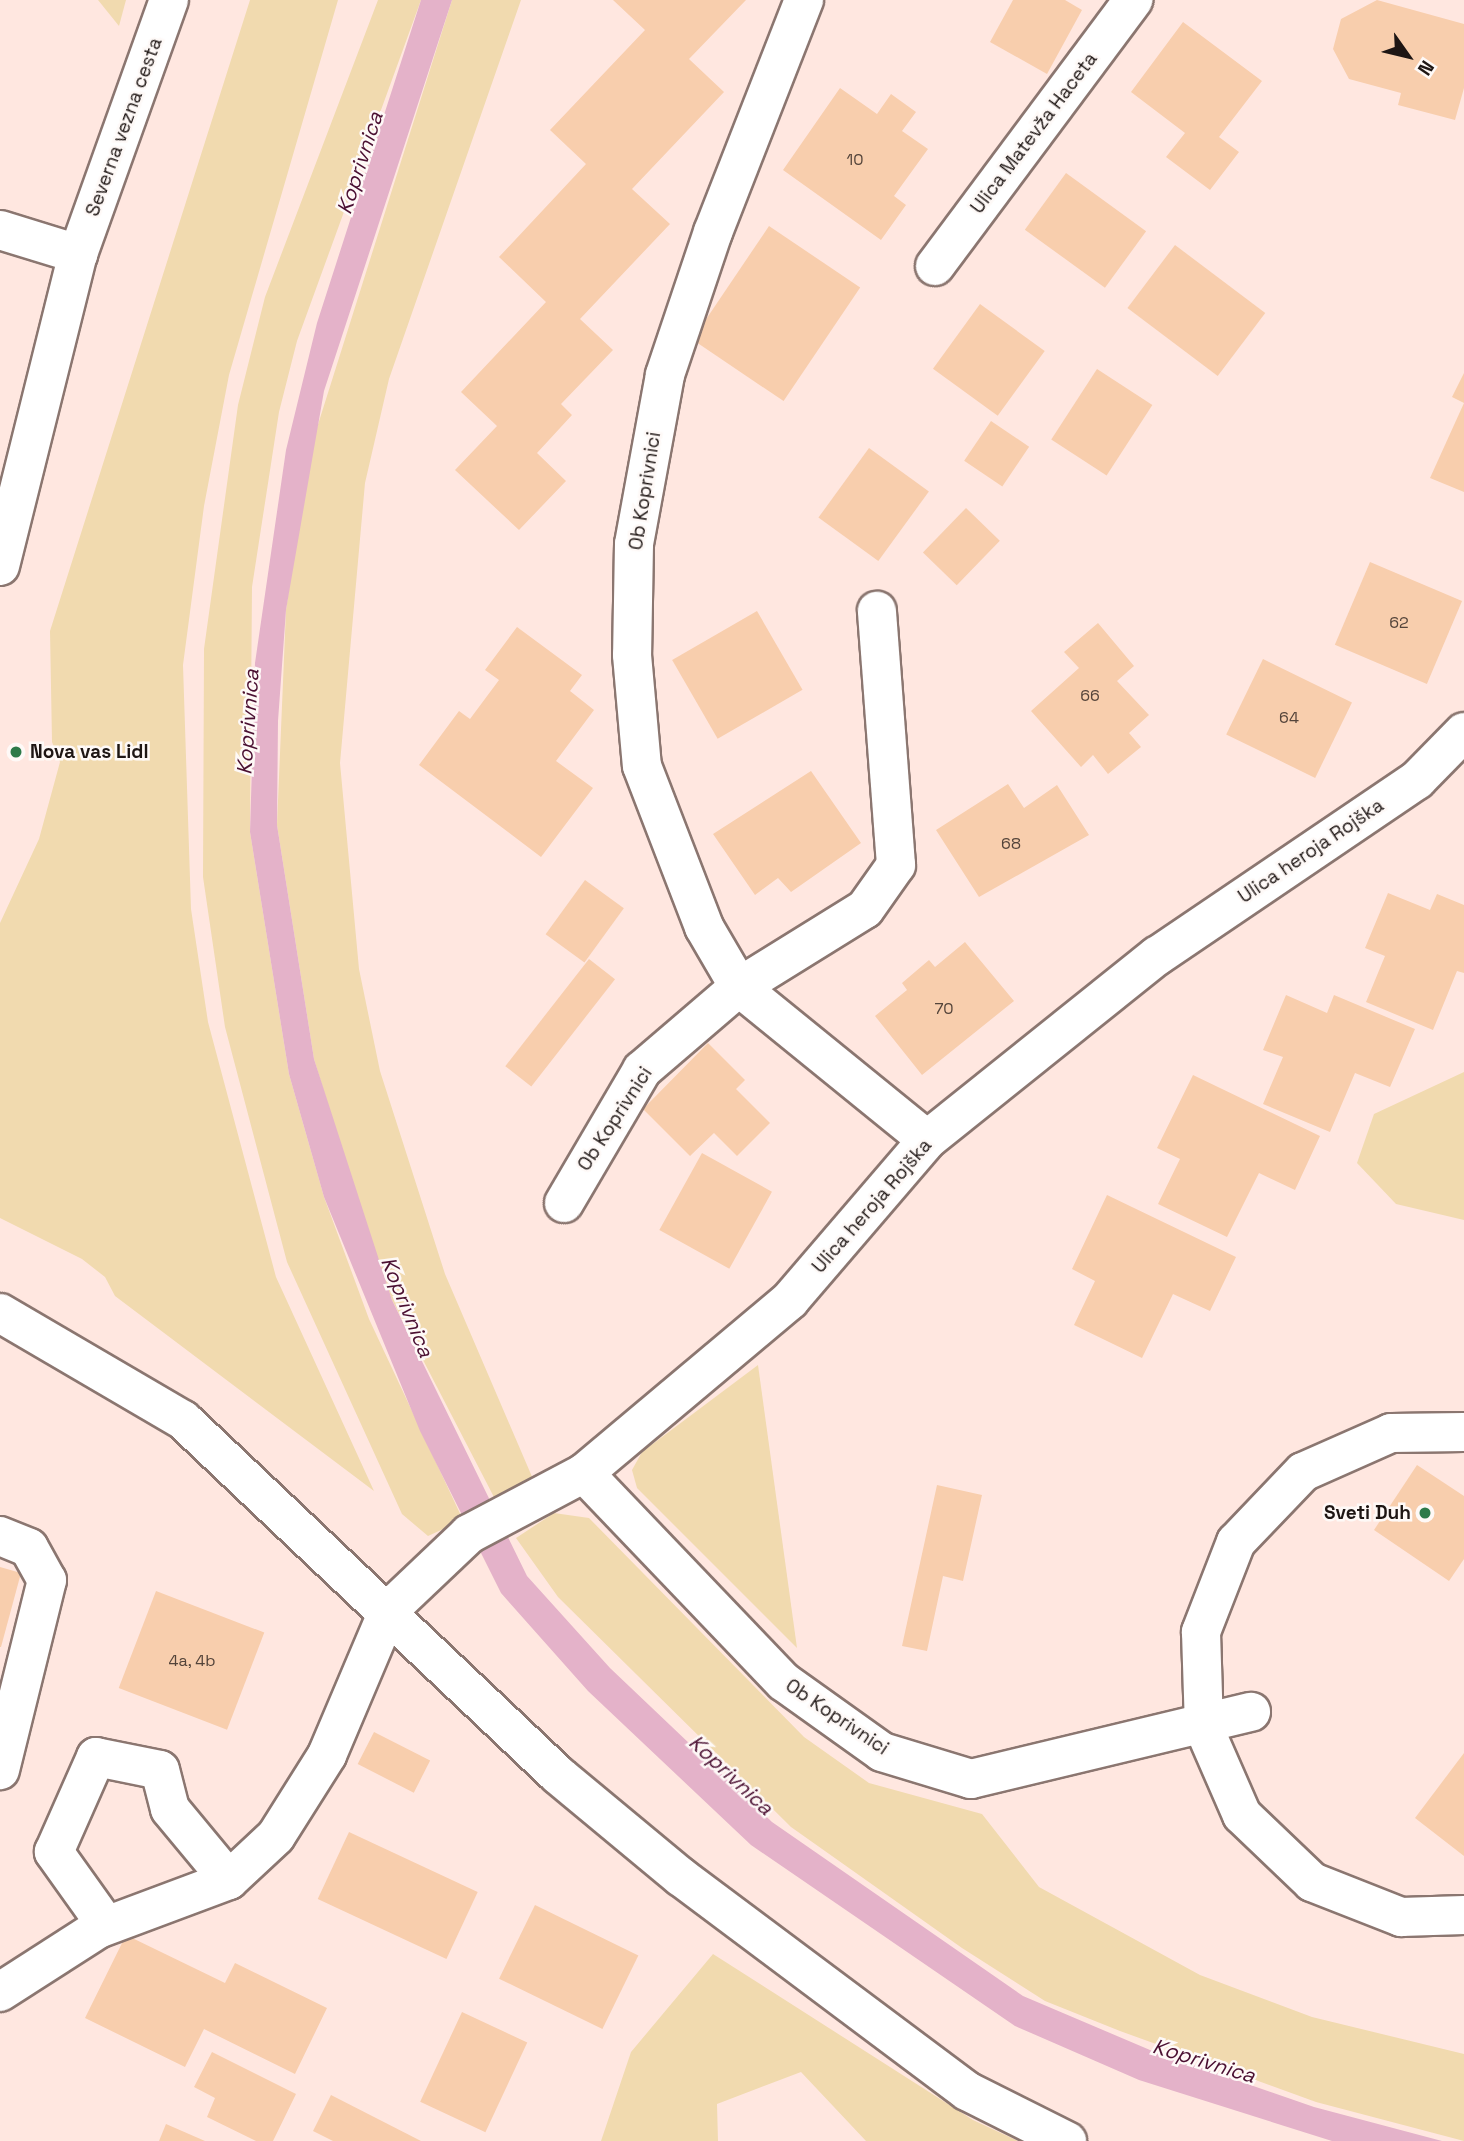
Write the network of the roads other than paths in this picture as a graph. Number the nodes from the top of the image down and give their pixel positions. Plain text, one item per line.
1 (169, 0) edge
2 (804, 0) edge
3 (1133, 0) edge
4 (0, 230) edge
5 (78, 254) junction
6 (935, 266) dead end
7 (0, 566) edge
8 (877, 611) dead end
9 (1464, 732) edge
10 (738, 987) junction
11 (927, 1140) junction
12 (564, 1203) dead end
13 (0, 1313) edge
14 (1464, 1432) edge
15 (584, 1473) junction
16 (0, 1536) edge
17 (388, 1611) junction
18 (1251, 1712) dead end
19 (1204, 1728) junction
20 (0, 1770) edge
21 (229, 1880) junction
22 (1464, 1915) edge
23 (106, 1925) junction
24 (6, 1980) edge
25 (1068, 2141) edge

1 - 5 street, Severna vezna cesta
2 - 10 street, Ob Koprivnici
3 - 6 street, Ulica Matevža Haceta
4 - 5 street
5 - 7 street, Severna vezna cesta
8 - 10 street, Ob Koprivnici
9 - 11 street, Ulica heroja Rojška
10 - 11 street, Ob Koprivnici
10 - 12 street, Ob Koprivnici
11 - 15 street, Ulica heroja Rojška
13 - 17 street
14 - 19 street
15 - 17 street, Ulica heroja Rojška
15 - 19 street, Ob Koprivnici
16 - 20 street
17 - 21 street
17 - 25 street
18 - 19 street, Ob Koprivnici
19 - 22 street
21 - 23 street
21 - 23 street
23 - 24 street

